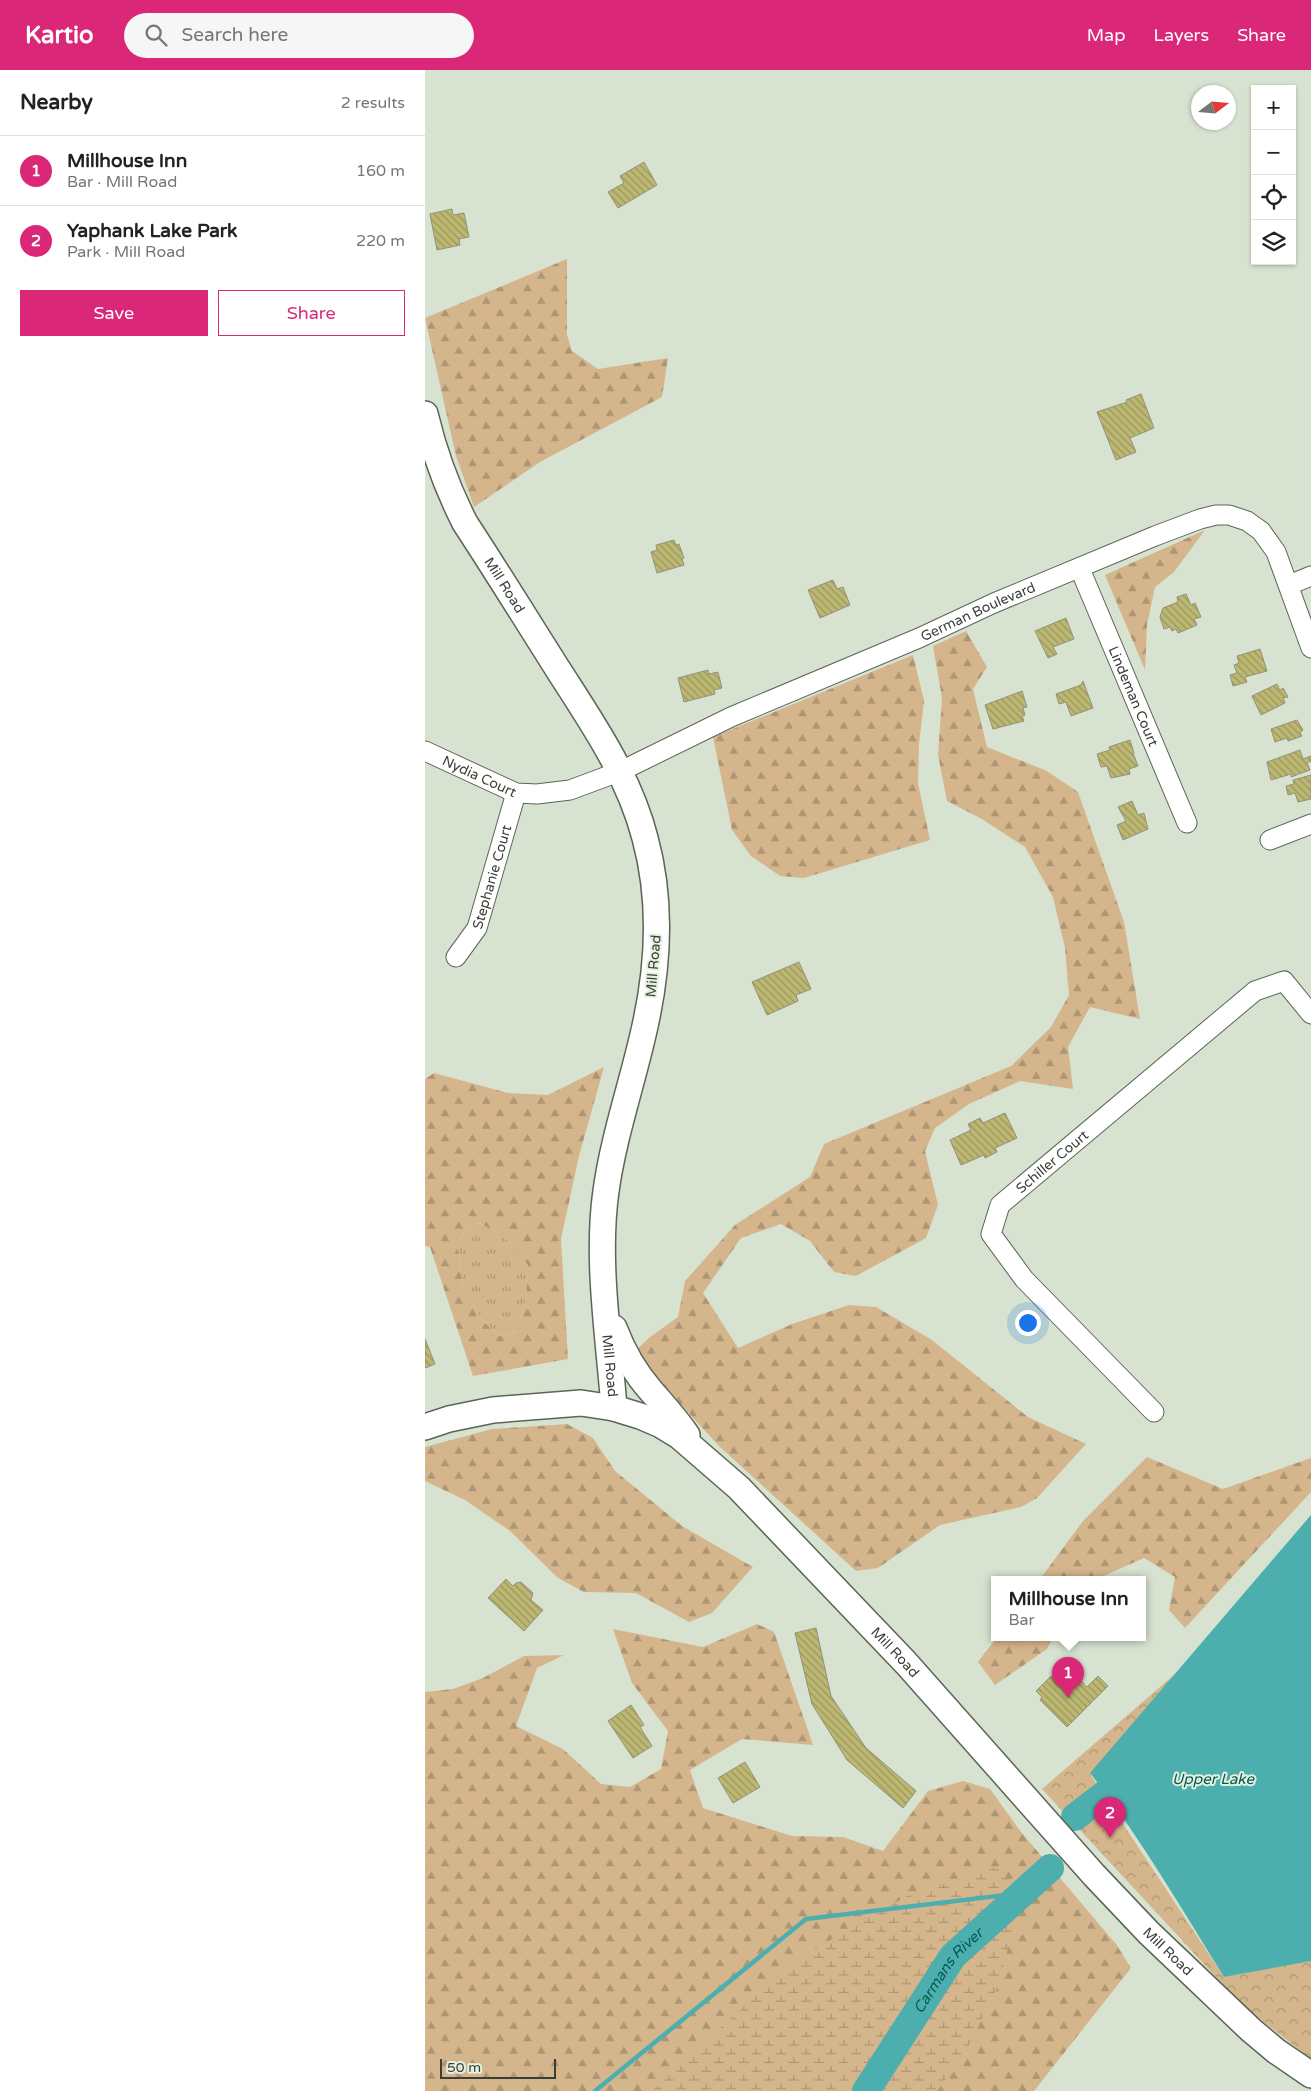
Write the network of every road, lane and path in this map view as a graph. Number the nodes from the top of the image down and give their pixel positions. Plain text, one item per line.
1 (425, 414) edge
2 (430, 452) edge
3 (1080, 569) junction
4 (1311, 576) edge
5 (1289, 585) junction
6 (1311, 648) edge
7 (425, 752) edge
8 (621, 771) junction
9 (516, 793) junction
10 (1187, 823) dead end
11 (1311, 824) edge
12 (1270, 840) dead end
13 (456, 957) dead end
14 (1311, 1014) edge
15 (605, 1308) junction
16 (614, 1408) junction
17 (1154, 1412) dead end
18 (425, 1427) edge
19 (698, 1451) junction
20 (1311, 2075) edge

1 - 2 main road, Mill Road
2 - 8 main road, Mill Road
3 - 5 street, German Boulevard
3 - 8 street, German Boulevard
3 - 10 street, Lindeman Court
4 - 5 street
5 - 6 street, German Boulevard
7 - 9 street, Nydia Court
8 - 9 street, Nydia Court
8 - 15 main road, Mill Road
9 - 13 street, Stephanie Court
11 - 12 street
14 - 17 street, Schiller Court
15 - 16 main road, Mill Road
15 - 19 main road
16 - 18 main road
16 - 19 main road, Mill Road
19 - 20 main road, Mill Road

